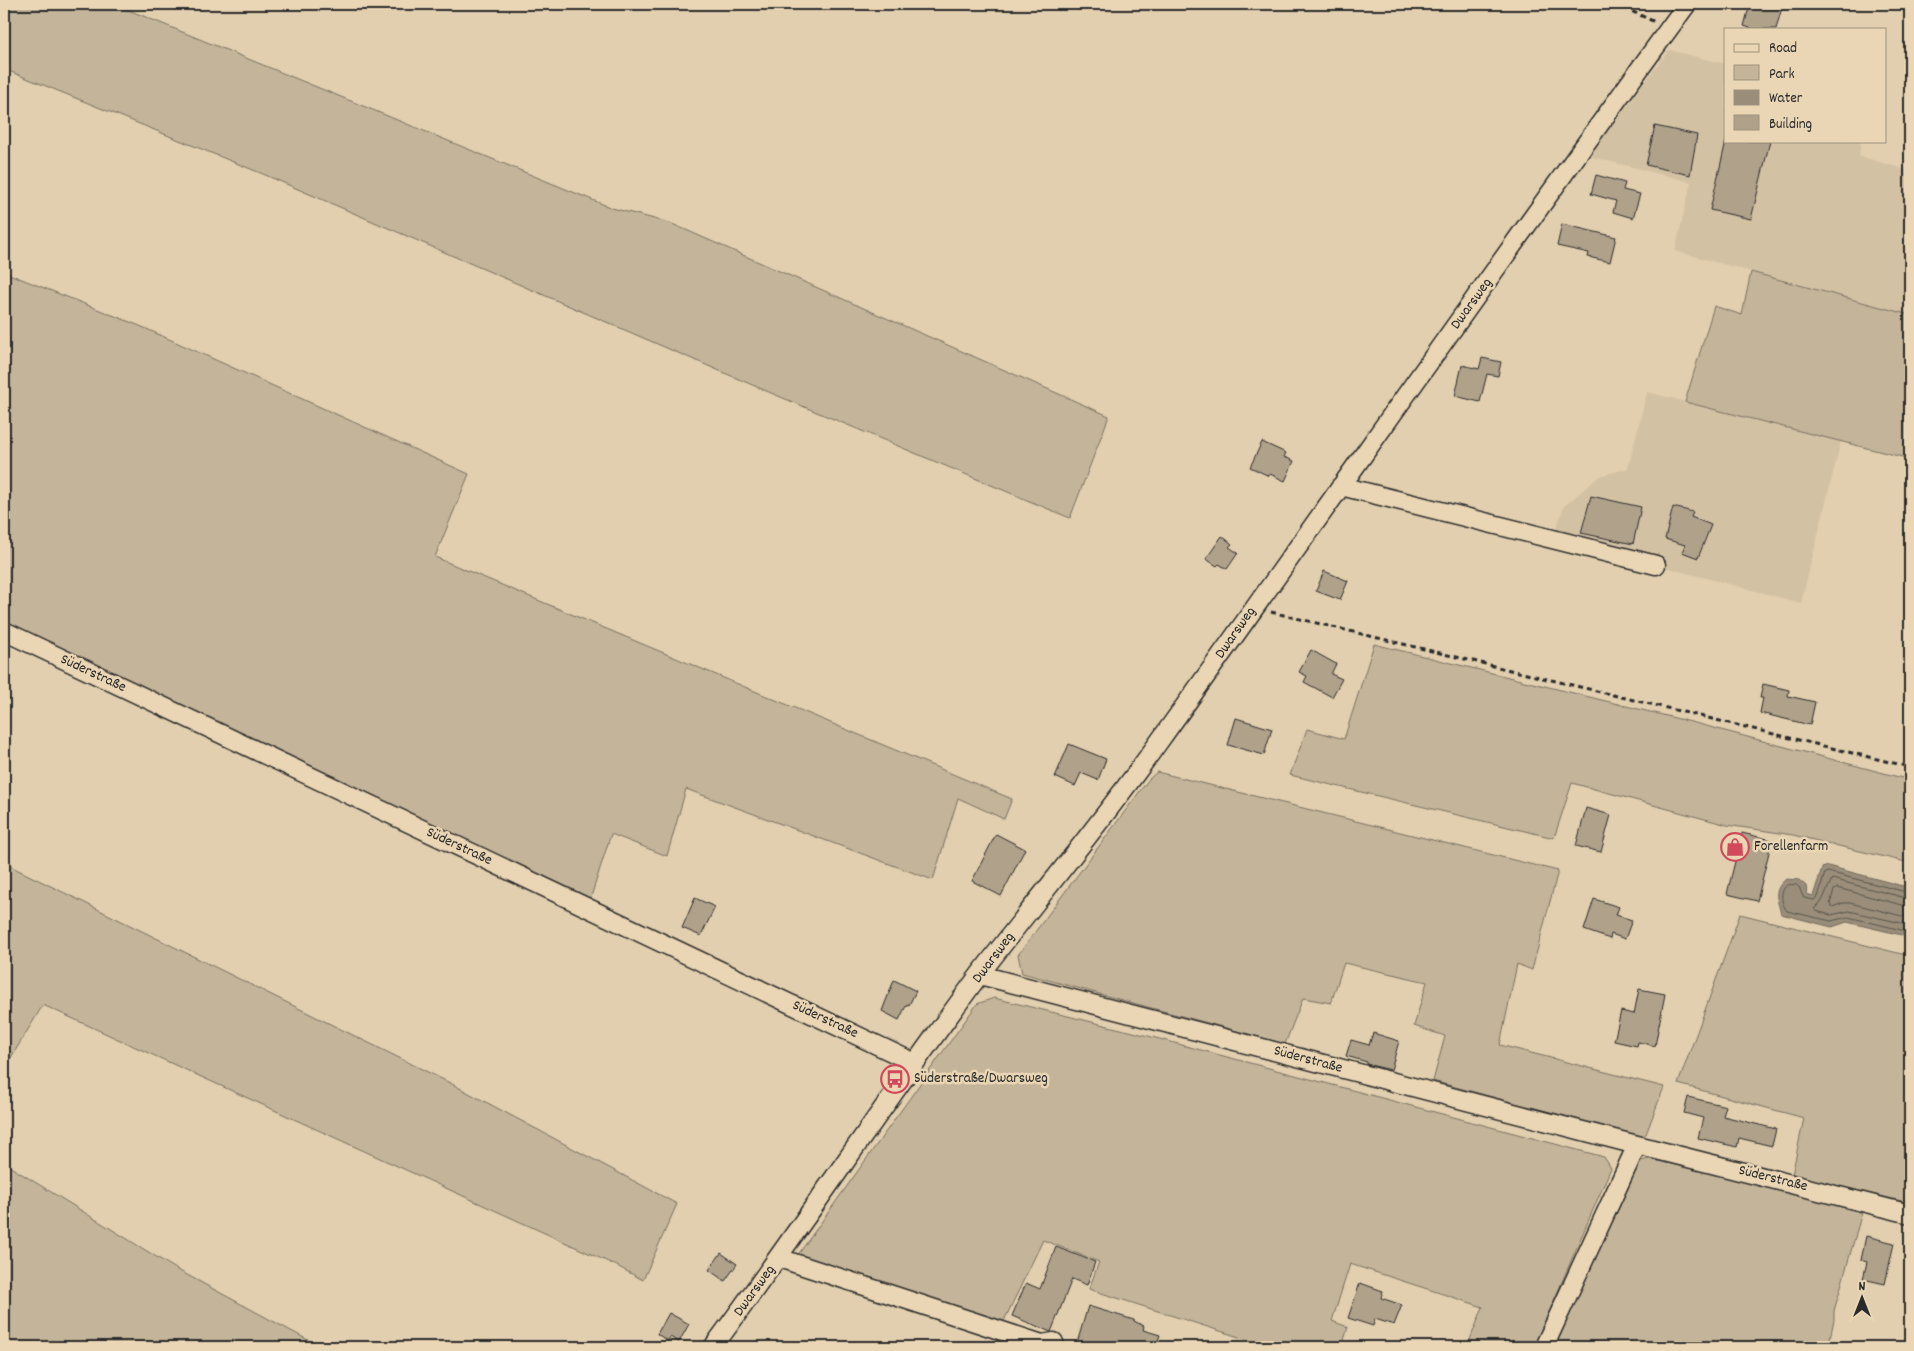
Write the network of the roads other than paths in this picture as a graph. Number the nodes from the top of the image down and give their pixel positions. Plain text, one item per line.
1 (1687, 4) edge
2 (1341, 486) junction
3 (1656, 565) dead end
4 (4, 632) edge
5 (980, 974) junction
6 (915, 1063) junction
7 (1637, 1145) junction
8 (1910, 1214) edge
9 (779, 1258) junction
10 (1054, 1342) dead end
11 (713, 1347) edge
12 (1544, 1347) edge

1 - 2 street, Dwarsweg
2 - 3 street
2 - 5 street, Dwarsweg
4 - 6 street, Süderstraße
5 - 6 street, Dwarsweg
5 - 7 street, Süderstraße
6 - 9 street, Dwarsweg
7 - 8 street, Süderstraße
7 - 12 street
9 - 10 street, Dwarsweg
9 - 11 street, Dwarsweg

